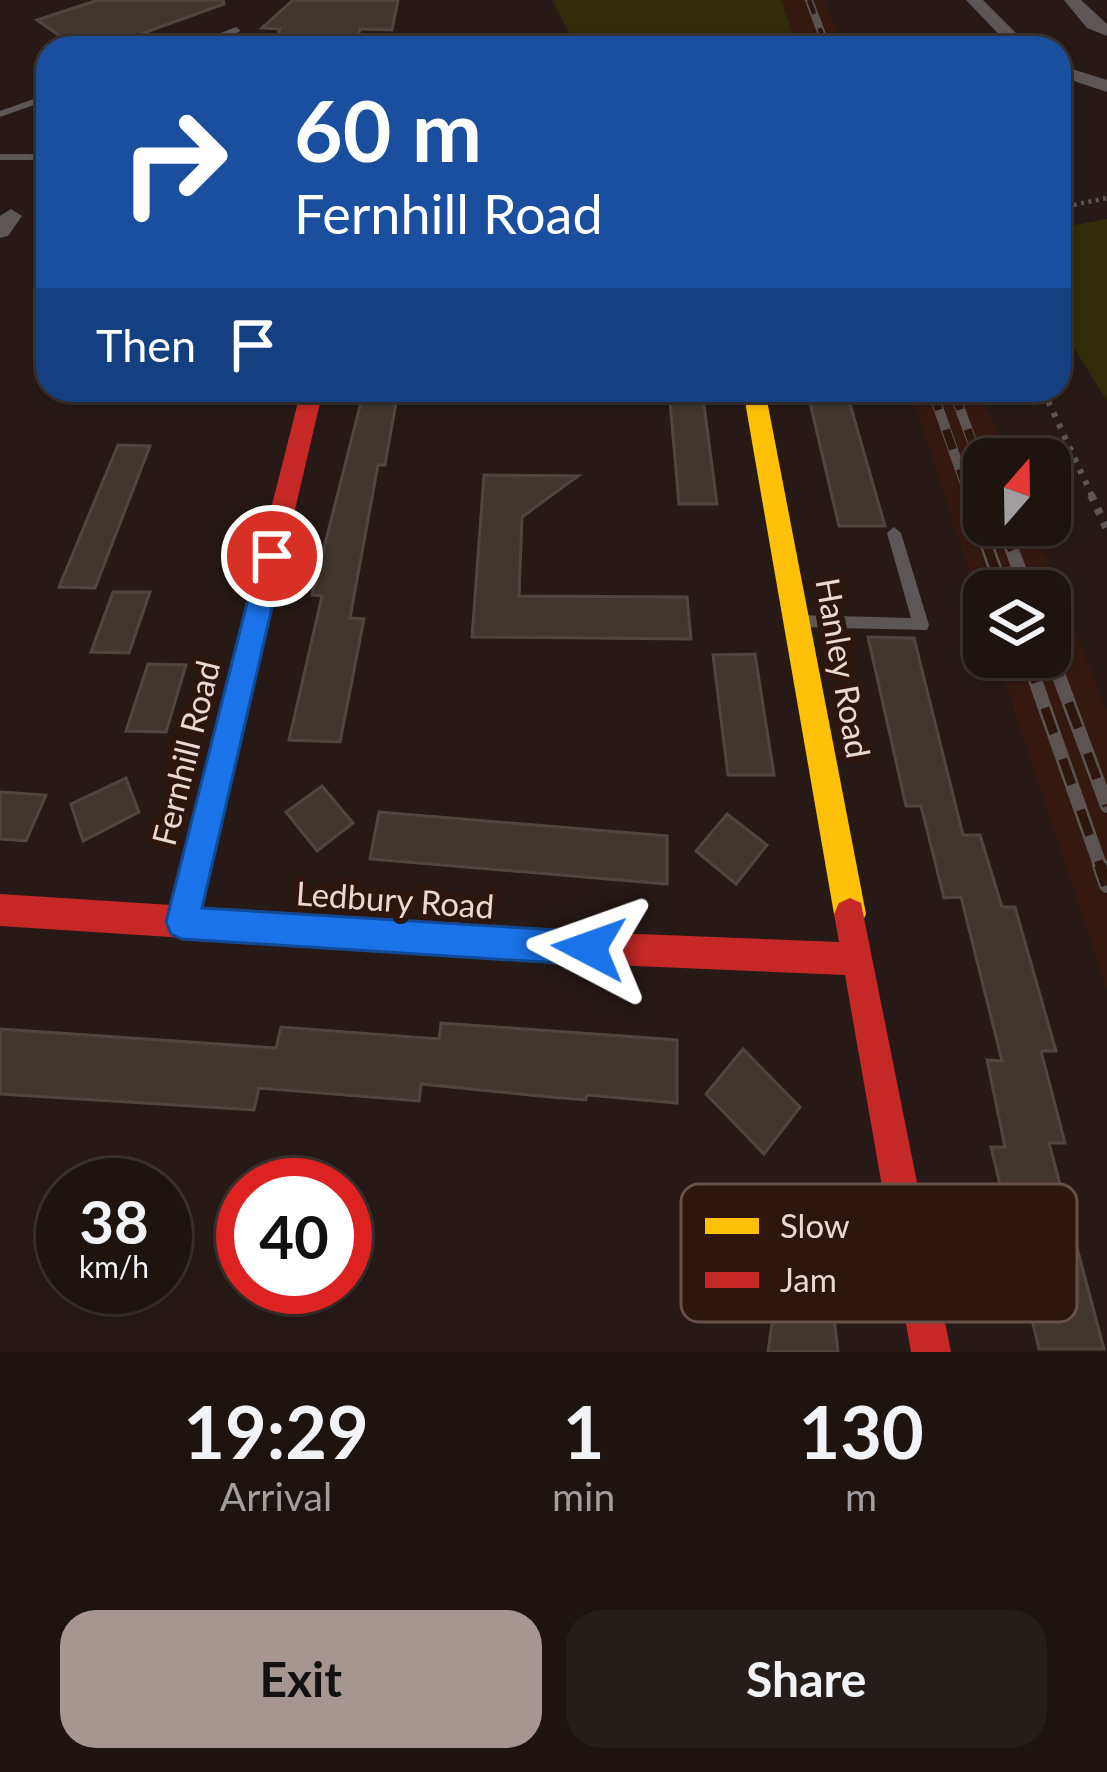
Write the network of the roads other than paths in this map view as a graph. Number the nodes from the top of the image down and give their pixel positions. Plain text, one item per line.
1 (974, 0) edge
2 (1072, 0) edge
3 (236, 30) dead end
4 (1107, 31) edge
5 (219, 36) edge
6 (1010, 36) edge
7 (1071, 74) edge
8 (1107, 86) edge
9 (36, 101) edge
10 (0, 114) edge
11 (0, 157) edge
12 (36, 158) edge
13 (309, 402) edge
14 (756, 402) edge
15 (894, 533) dead end
16 (798, 622) junction
17 (0, 910) edge
18 (182, 922) junction
19 (858, 959) junction
20 (900, 1184) edge
21 (925, 1322) edge
22 (931, 1352) edge

1 - 6 street
2 - 4 street
3 - 5 lane
7 - 8 street
9 - 10 lane
11 - 12 lane
13 - 18 street, Fernhill Road
14 - 16 street, Hanley Road
15 - 16 lane
16 - 19 street, Hanley Road
17 - 18 street, Ledbury Road
18 - 19 street, Ledbury Road
19 - 20 street, Hanley Road
21 - 22 street, Hanley Road

